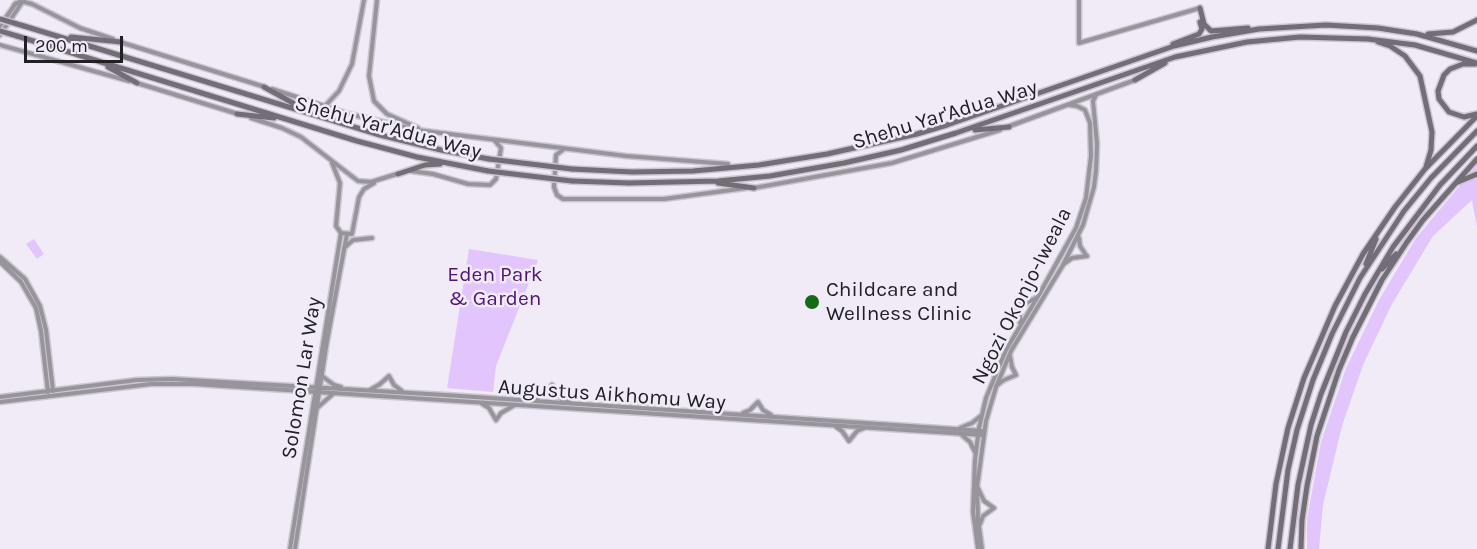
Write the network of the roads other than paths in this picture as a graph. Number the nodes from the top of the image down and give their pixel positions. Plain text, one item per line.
1 (21, 0) edge
2 (364, 0) edge
3 (377, 0) edge
4 (1079, 0) edge
5 (31, 2) edge
6 (1198, 8) junction
7 (0, 19) edge
8 (1477, 20) edge
9 (0, 26) edge
10 (1259, 29) junction
11 (42, 31) junction
12 (0, 33) edge
13 (1417, 34) junction
14 (1368, 39) junction
15 (121, 42) junction
16 (0, 45) edge
17 (1164, 49) junction
18 (1477, 51) edge
19 (75, 54) junction
20 (1175, 57) junction
21 (1477, 63) edge
22 (1135, 80) joint
23 (137, 83) junction
24 (264, 87) junction
25 (1099, 93) junction
26 (1069, 105) junction
27 (325, 106) junction
28 (237, 114) junction
29 (314, 114) junction
30 (1477, 115) edge
31 (398, 119) junction
32 (302, 123) junction
33 (395, 126) junction
34 (1009, 127) junction
35 (424, 130) junction
36 (1477, 131) edge
37 (956, 133) junction
38 (493, 140) junction
39 (1477, 146) edge
40 (564, 149) junction
41 (1477, 159) edge
42 (330, 160) junction
43 (728, 164) joint
44 (759, 165) junction
45 (469, 167) junction
46 (1425, 169) junction
47 (398, 174) junction
48 (1477, 174) edge
49 (380, 180) junction
50 (702, 182) junction
51 (1453, 184) junction
52 (754, 188) junction
53 (1381, 226) junction
54 (1080, 232) junction
55 (340, 235) junction
56 (348, 236) junction
57 (372, 238) dead end
58 (1407, 242) junction
59 (344, 248) junction
60 (0, 257) edge
61 (0, 262) edge
62 (1063, 265) junction
63 (1360, 278) junction
64 (1373, 279) junction
65 (1040, 293) junction
66 (1020, 327) junction
67 (1011, 352) junction
68 (320, 375) junction
69 (239, 385) junction
70 (307, 387) junction
71 (996, 387) junction
72 (348, 389) junction
73 (317, 390) junction
74 (369, 390) junction
75 (303, 391) junction
76 (403, 392) junction
77 (51, 393) junction
78 (335, 393) junction
79 (1321, 394) junction
80 (0, 397) edge
81 (532, 401) junction
82 (0, 402) edge
83 (477, 402) junction
84 (518, 404) junction
85 (575, 404) junction
86 (315, 407) junction
87 (739, 414) junction
88 (982, 414) junction
89 (774, 416) junction
90 (830, 425) junction
91 (867, 427) junction
92 (1297, 430) junction
93 (958, 431) junction
94 (981, 433) junction
95 (1317, 436) junction
96 (976, 454) junction
97 (1282, 454) junction
98 (977, 484) junction
99 (979, 528) junction
100 (290, 549) edge
101 (295, 549) edge
102 (980, 549) edge
103 (1268, 549) edge
104 (1278, 549) edge
105 (1290, 549) edge
106 (1301, 549) edge

1 - 5 street
1 - 9 street
1 - 12 street
2 - 27 street
3 - 31 street
4 - 6 street
5 - 15 street
6 - 10 highway
6 - 17 highway
7 - 11 highway, Shehu Yar'Adua Way, bridge
8 - 13 highway
10 - 13 highway, Shehu Yar'Adua Way
10 - 17 highway, Shehu Yar'Adua Way
11 - 15 highway
11 - 29 highway, Shehu Yar'Adua Way
12 - 19 highway, Shehu Yar'Adua Way, bridge
13 - 18 highway, Shehu Yar'Adua Way
14 - 20 highway, Shehu Yar'Adua Way
14 - 21 highway, Shehu Yar'Adua Way
14 - 46 highway
15 - 24 street
16 - 23 street
17 - 44 highway, Shehu Yar'Adua Way
19 - 23 highway
19 - 32 highway, Shehu Yar'Adua Way
20 - 22 highway
20 - 37 highway, Shehu Yar'Adua Way
21 - 30 highway
22 - 25 street
23 - 28 street
24 - 27 street
24 - 29 highway
25 - 26 street
25 - 54 street, Ngozi Okonjo-Iweala
26 - 34 street
26 - 65 street, Ngozi Okonjo-Iweala
27 - 33 street
28 - 32 highway
28 - 42 street
29 - 44 highway, Shehu Yar'Adua Way, bridge
30 - 46 highway
31 - 33 street
31 - 35 street
32 - 45 highway, Shehu Yar'Adua Way
33 - 35 street
34 - 37 highway
34 - 52 street
35 - 38 street
36 - 63 highway
37 - 50 highway, Shehu Yar'Adua Way
38 - 40 street
38 - 47 street
39 - 64 highway
40 - 43 street
40 - 52 street
41 - 51 highway
42 - 49 street
42 - 55 street, Solomon Lar Way
43 - 44 highway
45 - 47 highway
45 - 50 highway, Shehu Yar'Adua Way, bridge
46 - 53 highway
47 - 49 street
48 - 51 highway
49 - 56 street, Solomon Lar Way
50 - 52 highway
51 - 58 highway
53 - 63 highway
53 - 97 highway
54 - 62 street, Ngozi Okonjo-Iweala
54 - 62 street
55 - 56 street
55 - 68 street, Solomon Lar Way
56 - 59 street, Solomon Lar Way
57 - 59 street
58 - 64 highway
58 - 95 highway
59 - 68 street, Solomon Lar Way
60 - 77 street
61 - 77 street
62 - 67 street, Ngozi Okonjo-Iweala
63 - 92 highway
64 - 79 highway
65 - 66 street, Ngozi Okonjo-Iweala
65 - 66 street
66 - 88 street, Ngozi Okonjo-Iweala
67 - 71 street, Ngozi Okonjo-Iweala
67 - 71 street
68 - 70 street
68 - 72 street
68 - 73 street, Solomon Lar Way
69 - 70 street, Augustus Aikhomu Way
69 - 75 street, Augustus Aikhomu Way
69 - 77 street
70 - 73 street, Augustus Aikhomu Way
71 - 94 street, Ngozi Okonjo-Iweala
72 - 73 street, Augustus Aikhomu Way
72 - 74 street, Augustus Aikhomu Way
73 - 75 street, Augustus Aikhomu Way
73 - 78 street, Augustus Aikhomu Way
73 - 86 street, Solomon Lar Way
74 - 76 street, Augustus Aikhomu Way
74 - 76 street
75 - 86 street
76 - 81 street, Augustus Aikhomu Way
77 - 80 street
77 - 82 street
78 - 83 street, Augustus Aikhomu Way
78 - 86 street
79 - 95 highway
79 - 105 highway
81 - 85 street, Augustus Aikhomu Way
81 - 85 street
83 - 84 street, Augustus Aikhomu Way
83 - 84 street
84 - 90 street, Augustus Aikhomu Way
85 - 87 street, Augustus Aikhomu Way
86 - 100 street, Solomon Lar Way
86 - 101 street, Solomon Lar Way
87 - 89 street, Augustus Aikhomu Way
87 - 89 street
88 - 93 street
88 - 94 street, Ngozi Okonjo-Iweala
89 - 93 street, Augustus Aikhomu Way
90 - 91 street, Augustus Aikhomu Way
90 - 91 street
91 - 93 street, Augustus Aikhomu Way
92 - 97 highway
92 - 104 highway
93 - 94 street, Augustus Aikhomu Way
93 - 96 street
94 - 96 street, Ngozi Okonjo-Iweala
94 - 98 street, Ngozi Okonjo-Iweala
95 - 106 highway
96 - 102 street, Ngozi Okonjo-Iweala
97 - 103 highway
98 - 99 street, Ngozi Okonjo-Iweala
98 - 99 street
99 - 102 street, Ngozi Okonjo-Iweala

